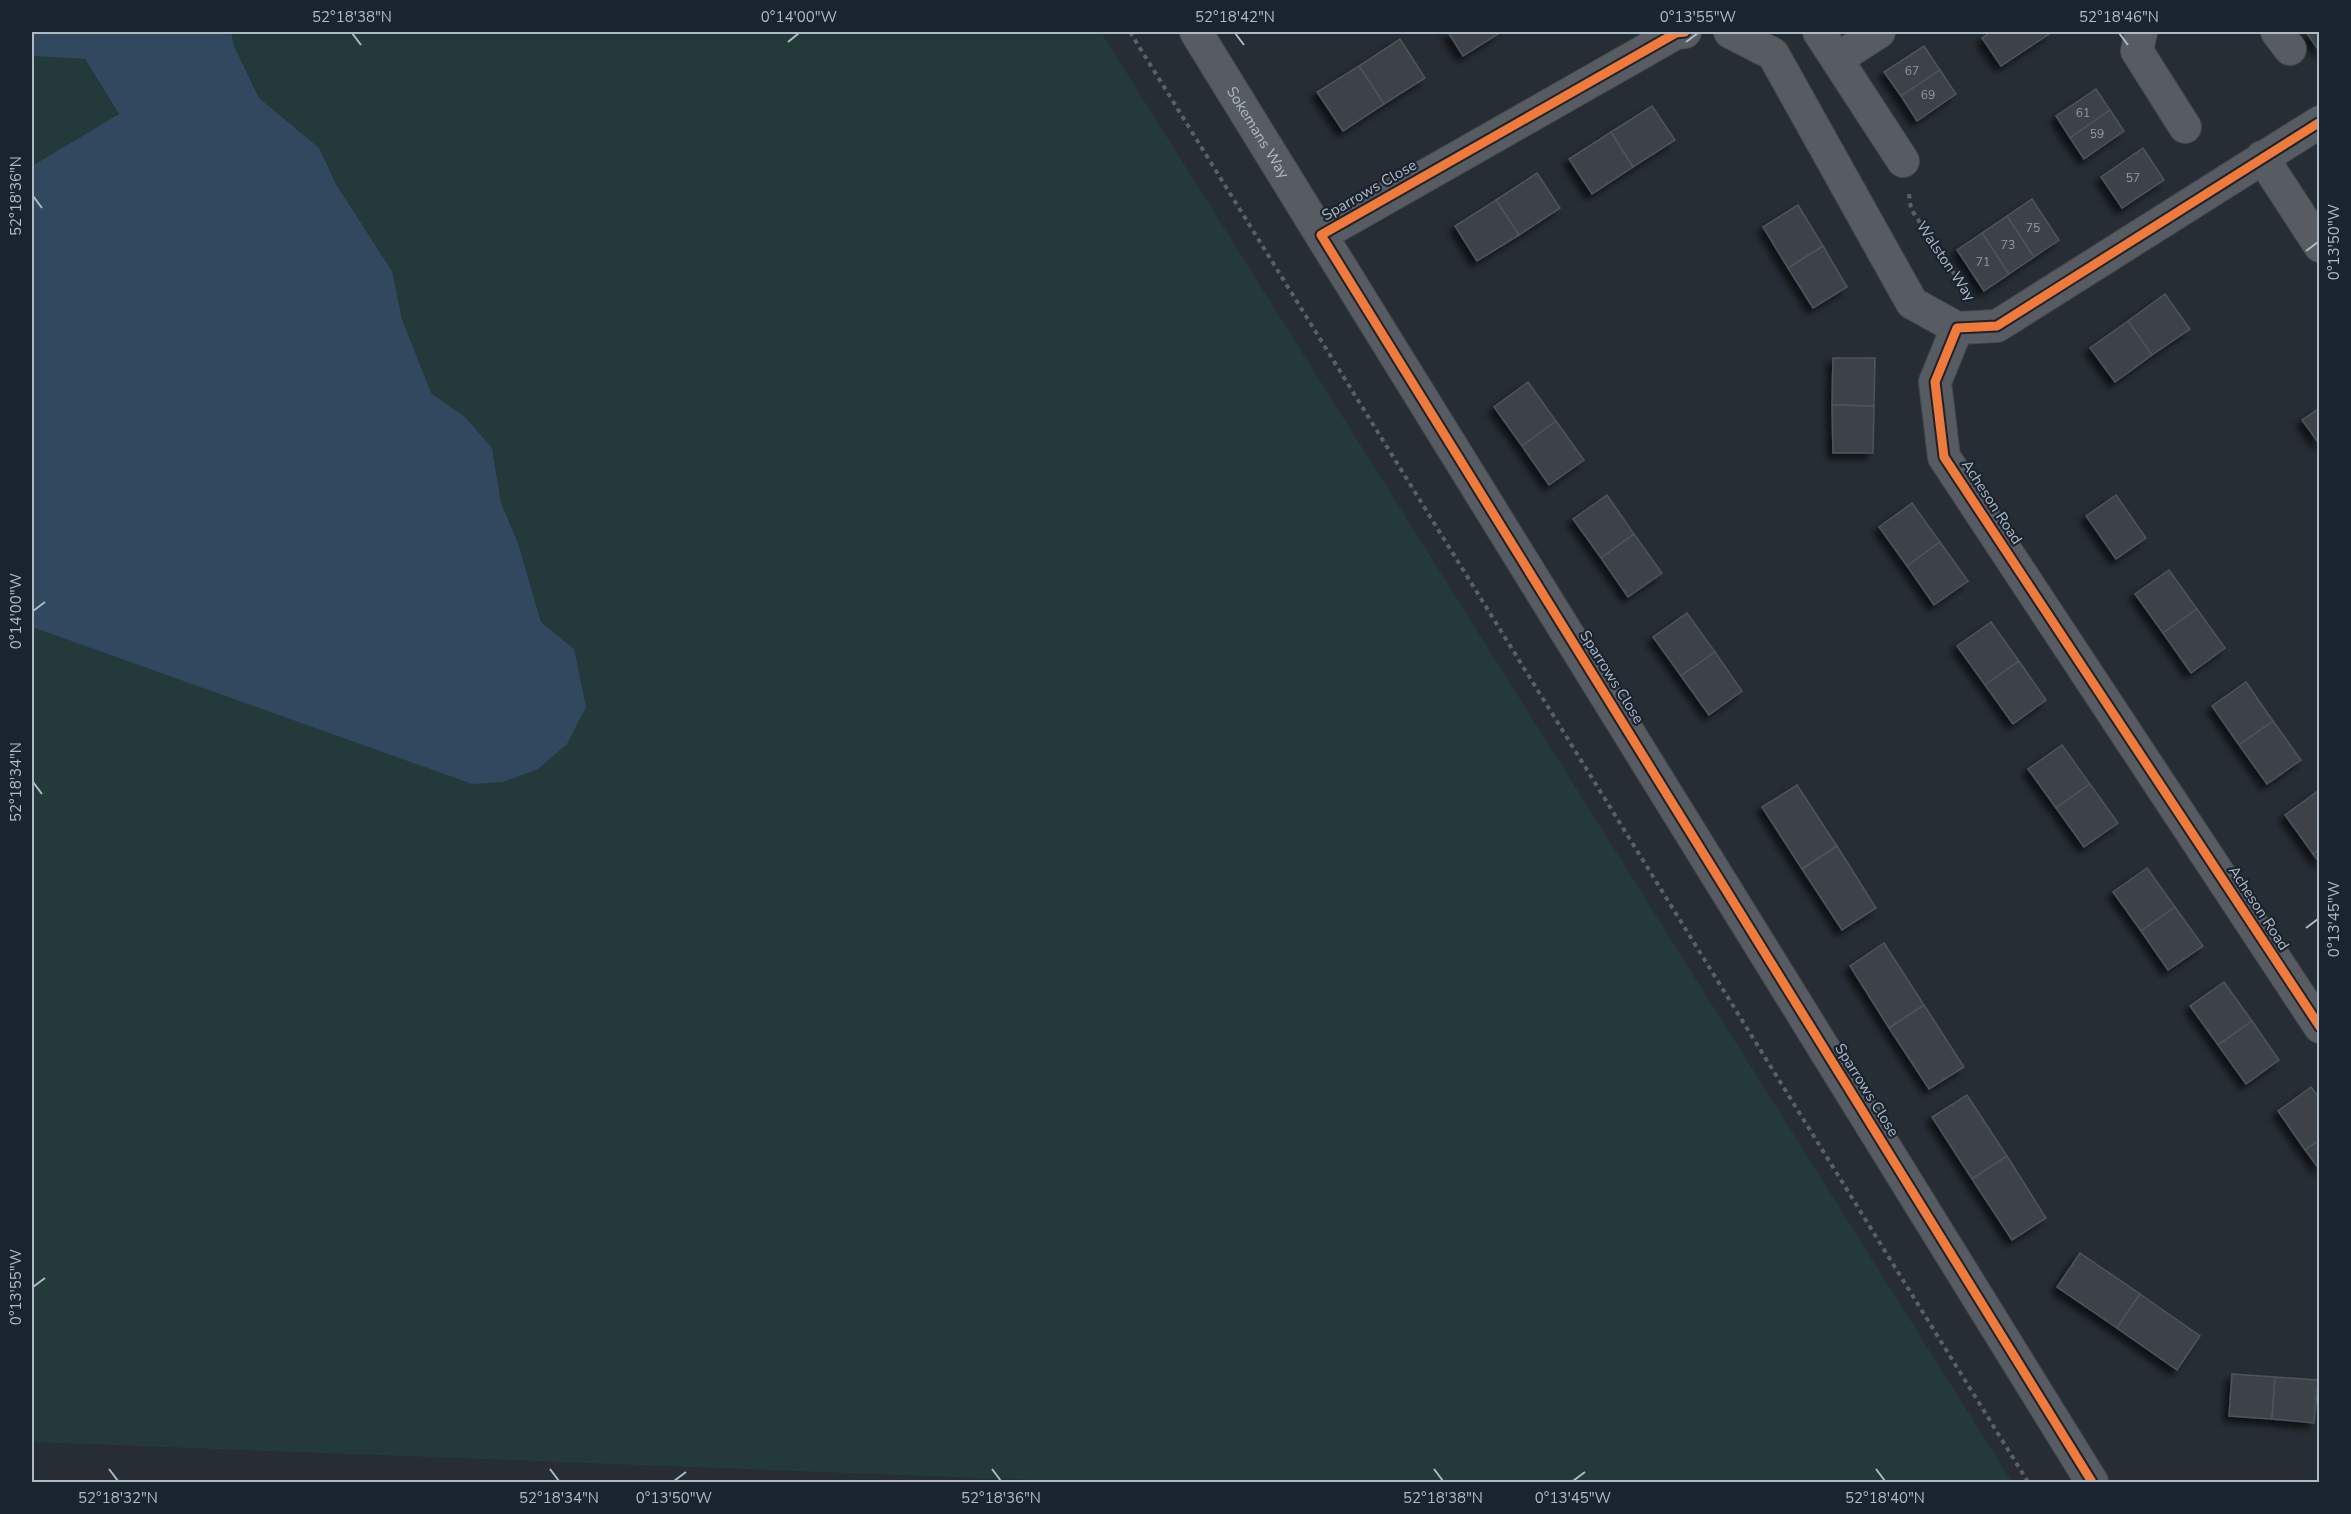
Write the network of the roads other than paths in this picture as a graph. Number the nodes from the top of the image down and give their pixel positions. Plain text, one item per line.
1 (1196, 32) edge
2 (1679, 32) edge
3 (1730, 32) edge
4 (1819, 32) edge
5 (1879, 32) edge
6 (2141, 32) edge
7 (1837, 59) junction
8 (2319, 122) edge
9 (2185, 127) dead end
10 (2262, 157) junction
11 (1903, 160) road end
12 (1321, 235) junction
13 (2319, 246) edge
14 (1957, 328) junction
15 (2319, 1027) edge
16 (2092, 1482) edge

1 - 12 street, Sokemans Way
2 - 12 street, Sparrows Close
3 - 14 street
4 - 7 street
5 - 7 street
6 - 9 street
7 - 11 street
8 - 10 street
10 - 13 street
10 - 14 street
12 - 16 street, Sparrows Close
14 - 15 street, Acheson Road

